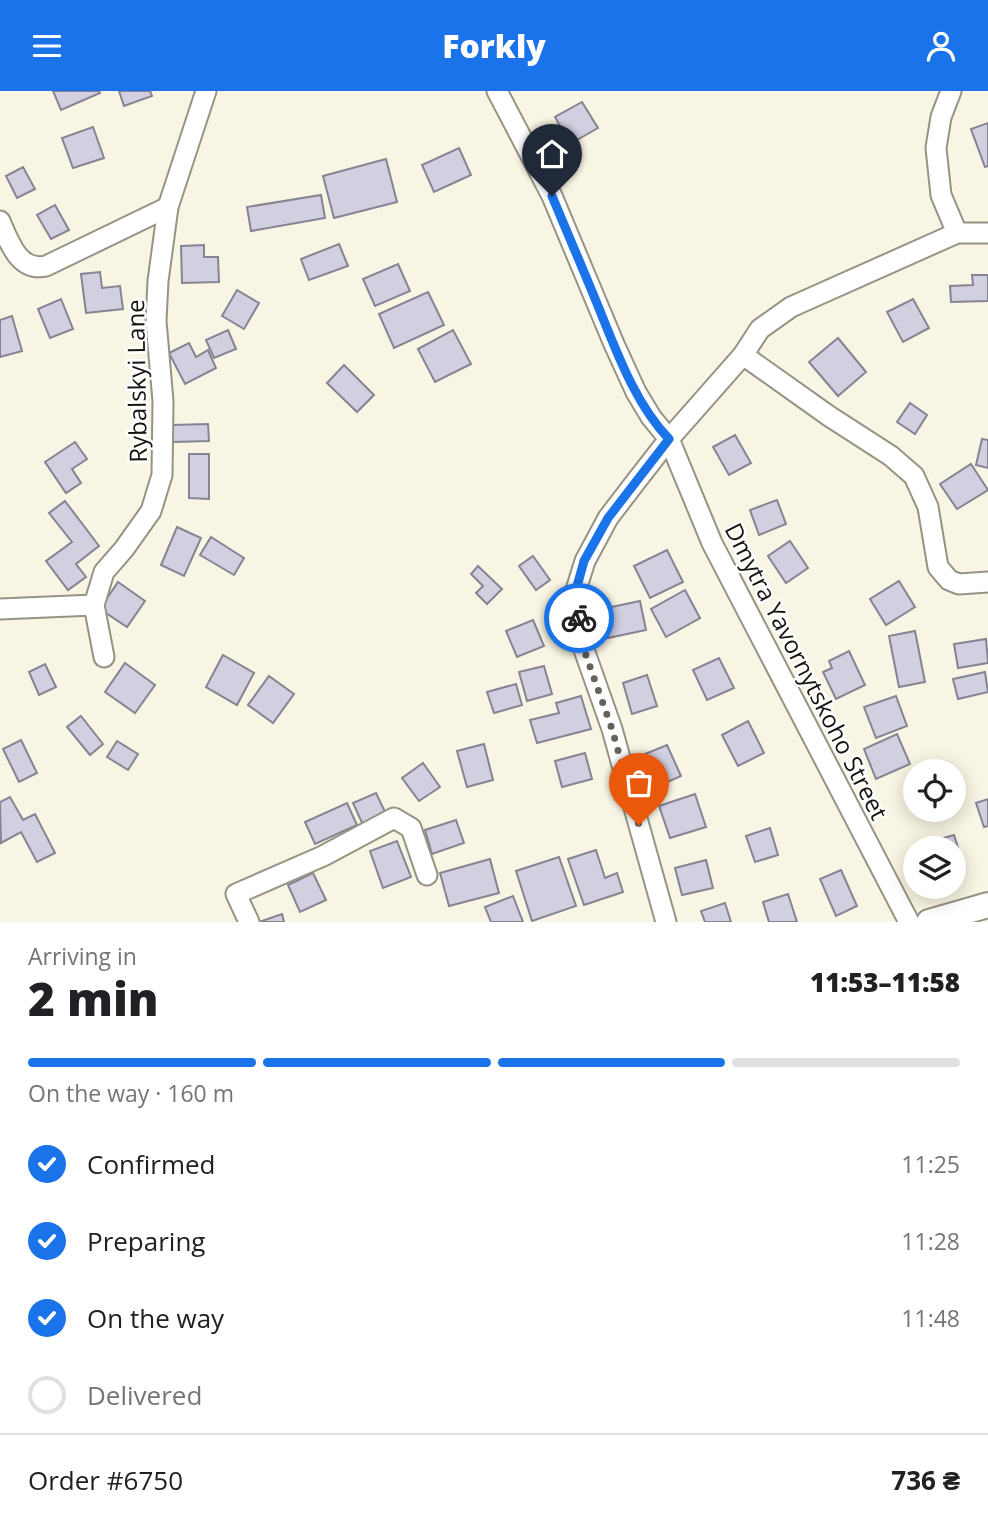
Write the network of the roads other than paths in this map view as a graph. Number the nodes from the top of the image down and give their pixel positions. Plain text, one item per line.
1 (206, 91) edge
2 (497, 91) edge
3 (951, 91) edge
4 (168, 207) junction
5 (0, 221) edge
6 (957, 233) junction
7 (988, 233) edge
8 (743, 355) junction
9 (669, 439) junction
10 (988, 582) edge
11 (94, 605) junction
12 (0, 609) edge
13 (104, 657) dead end
14 (427, 875) dead end
15 (988, 905) edge
16 (249, 922) edge
17 (666, 922) edge
18 (909, 922) edge
19 (929, 922) edge

1 - 4 street, Rybalskyi Lane
2 - 9 street, Dmytra Yavornytskoho Street
3 - 6 street
4 - 5 street
4 - 11 street, Rybalskyi Lane
6 - 7 street
6 - 8 street
8 - 9 street
8 - 10 street
9 - 17 street
9 - 18 street, Dmytra Yavornytskoho Street
11 - 12 street
11 - 13 street, Rybalskyi Lane
14 - 16 street
15 - 19 street

